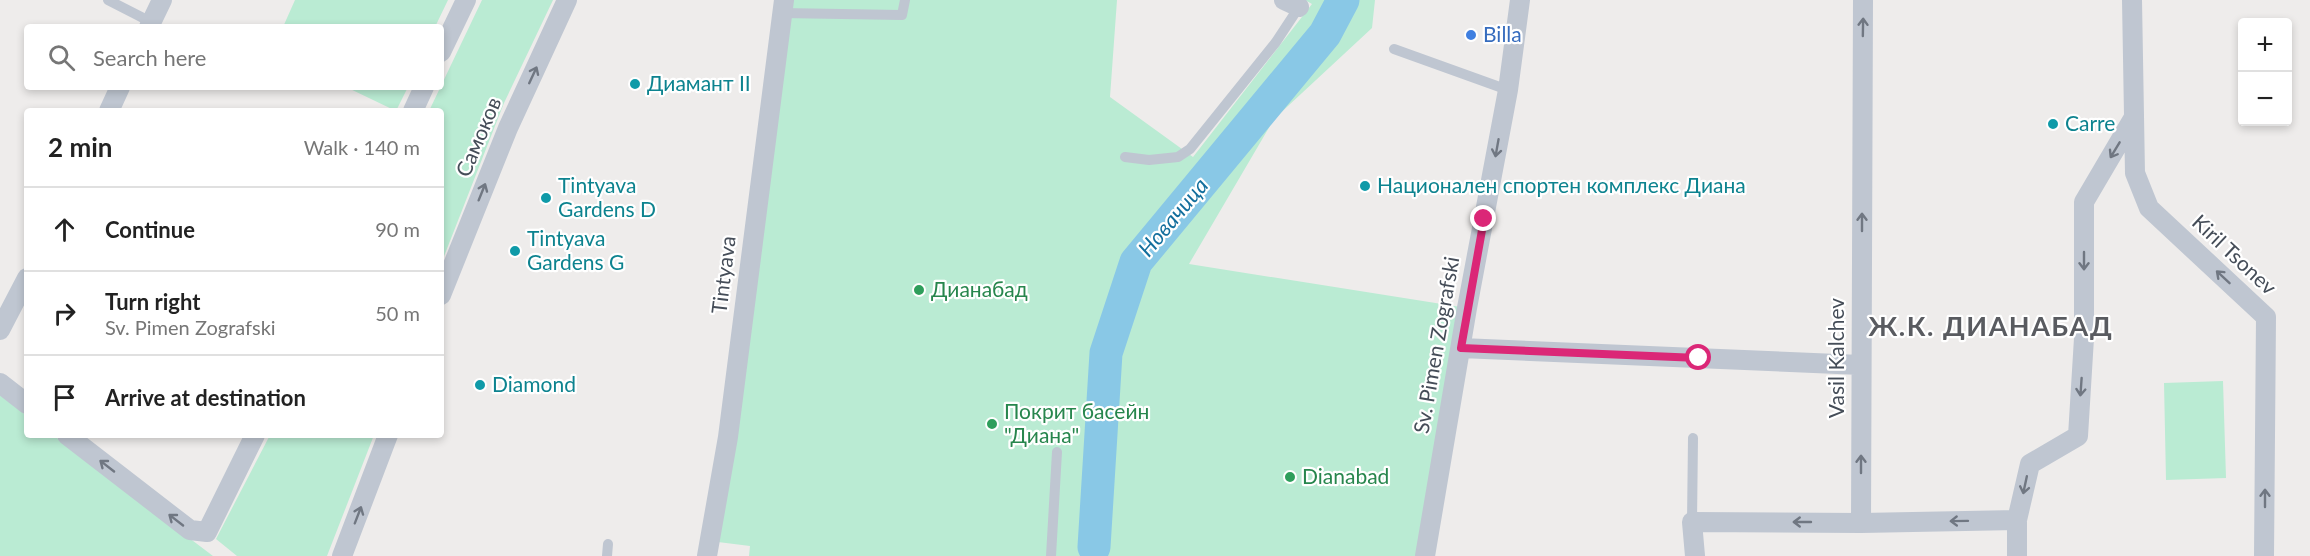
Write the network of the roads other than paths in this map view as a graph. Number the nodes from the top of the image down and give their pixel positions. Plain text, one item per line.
1 (108, 0) edge
2 (162, 0) edge
3 (466, 0) edge
4 (567, 0) edge
5 (905, 0) edge
6 (1520, 0) edge
7 (1863, 0) edge
8 (2132, 0) edge
9 (1291, 4) edge
10 (782, 7) edge
11 (150, 24) edge
12 (444, 46) edge
13 (1394, 49) dead end
14 (119, 90) edge
15 (423, 90) edge
16 (1508, 90) junction
17 (110, 108) edge
18 (414, 108) edge
19 (2134, 117) junction
20 (1125, 157) dead end
21 (24, 284) edge
22 (444, 288) edge
23 (0, 330) edge
24 (1461, 348) junction
25 (1861, 365) junction
26 (0, 383) edge
27 (24, 402) edge
28 (71, 438) edge
29 (254, 438) edge
30 (387, 438) edge
31 (1693, 438) dead end
32 (1057, 452) dead end
33 (2018, 520) junction
34 (1692, 522) junction
35 (1861, 523) junction
36 (608, 544) dead end
37 (342, 556) edge
38 (607, 556) edge
39 (707, 556) edge
40 (1050, 556) edge
41 (1425, 556) edge
42 (1695, 556) edge
43 (2018, 556) edge
44 (2264, 556) edge

1 - 11 lane
2 - 11 street
3 - 12 street
22 -> 4 street, Самоков
5 - 10 lane
6 - 16 street, Sv. Pimen Zografski
25 -> 7 street, Vasil Kalchev
8 - 19 street, Kiril Tsonev
9 - 20 lane
10 - 39 street, Tintyava
13 - 16 lane
14 - 17 street
15 - 18 street
16 -> 24 street, Sv. Pimen Zografski
19 -> 33 street
44 -> 19 street, Kiril Tsonev
21 - 23 street
24 - 25 street
24 - 41 street, Sv. Pimen Zografski
35 -> 25 street, Vasil Kalchev
26 - 27 street
29 -> 28 street
37 -> 30 street
31 - 34 lane
32 - 40 lane
33 -> 35 street
33 - 43 street
35 -> 34 street
34 - 42 street
36 - 38 lane

